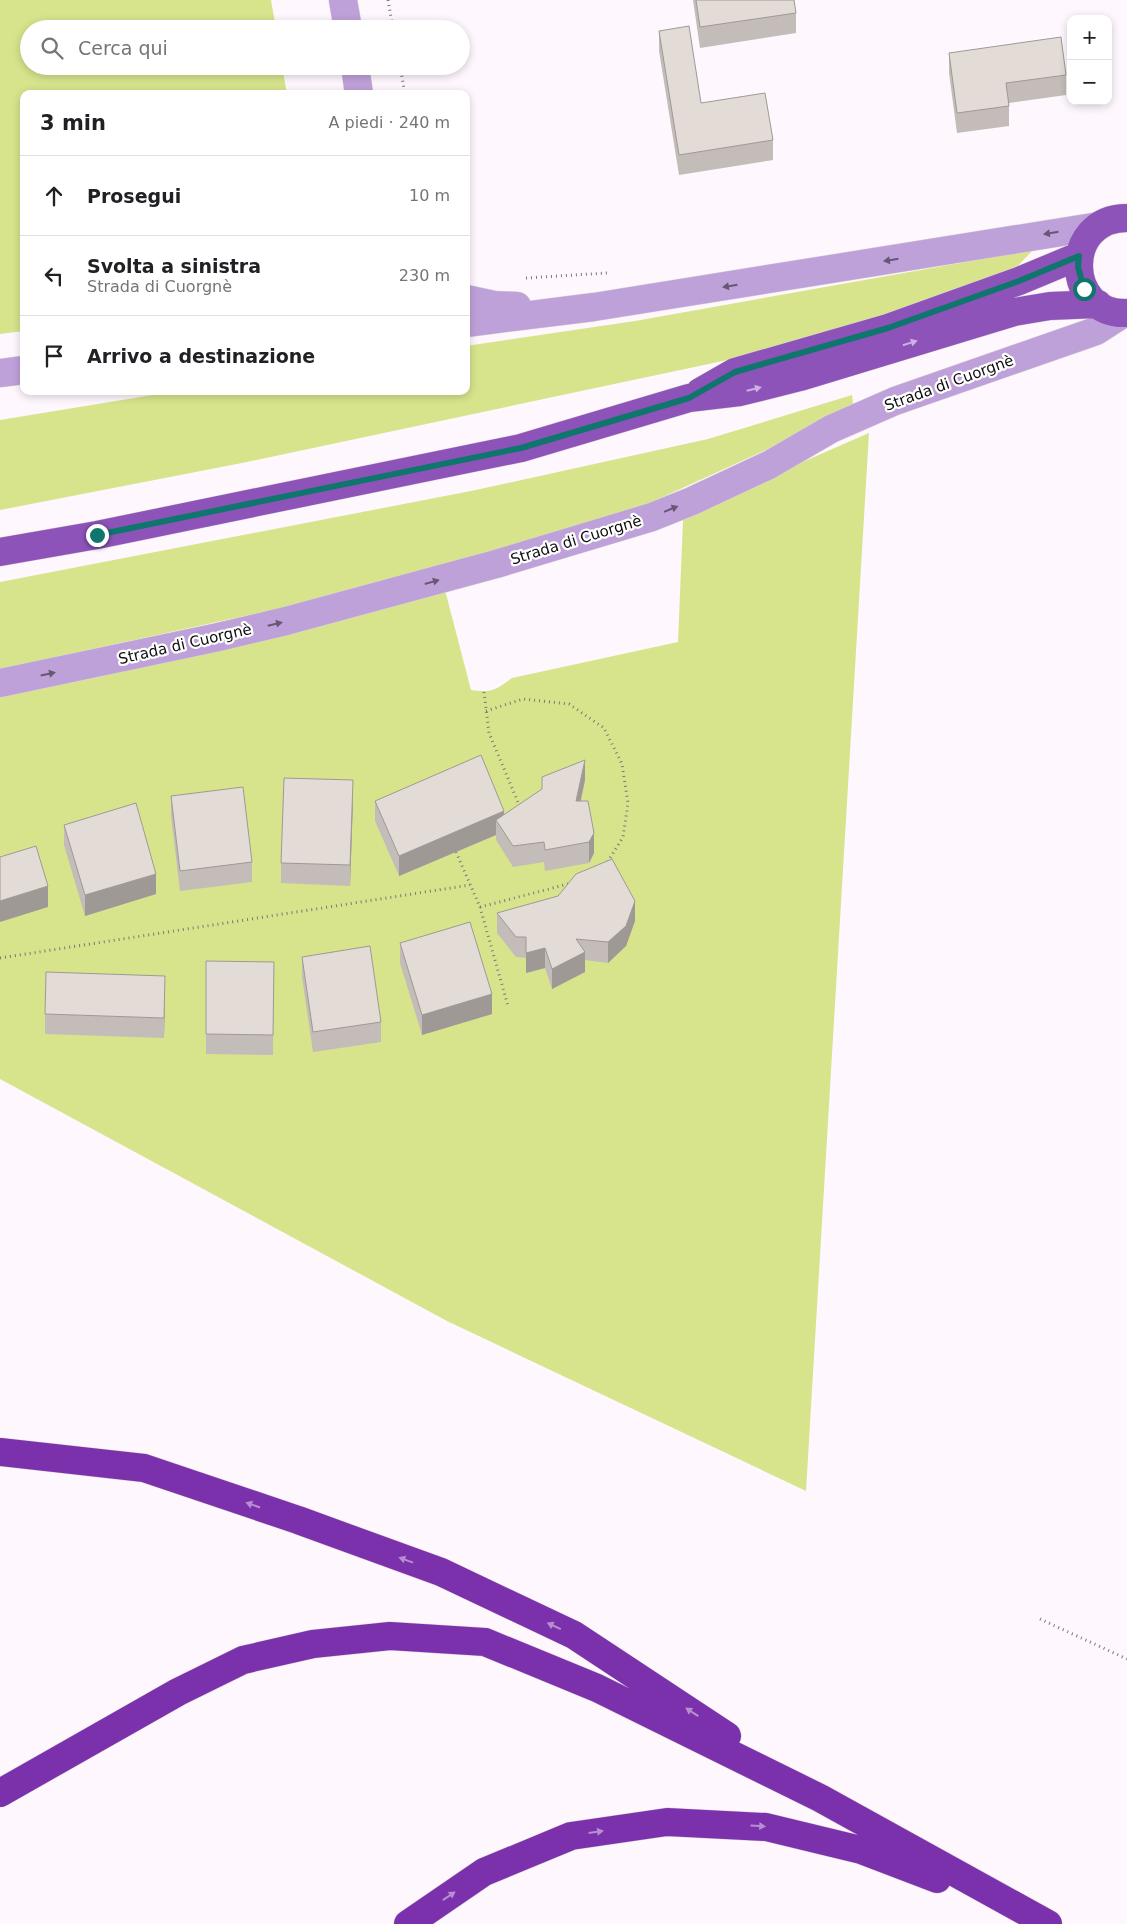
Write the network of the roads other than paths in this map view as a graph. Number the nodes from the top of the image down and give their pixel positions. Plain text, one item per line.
1 (343, 0) edge
2 (346, 20) edge
3 (357, 75) edge
4 (359, 90) edge
5 (1127, 218) edge
6 (1099, 226) junction
7 (1079, 256) junction
8 (470, 300) edge
9 (1098, 304) junction
10 (594, 307) junction
11 (1125, 313) edge
12 (470, 322) edge
13 (20, 370) edge
14 (0, 373) edge
15 (689, 398) junction
16 (0, 552) edge
17 (0, 683) edge
18 (0, 1452) edge
19 (0, 1793) edge
20 (820, 1798) junction
21 (1037, 1919) edge
22 (408, 1924) edge

1 - 2 street
3 - 4 street
5 - 6 main road
6 - 7 main road
6 -> 10 street
7 - 9 main road
7 - 15 main road
8 - 10 street
9 - 11 main road
15 -> 9 main road
10 - 12 street
17 -> 11 street, Strada di Cuorgnè
13 - 14 street
15 - 16 main road
20 -> 18 highway
19 - 20 highway
20 - 21 highway
22 -> 21 highway

